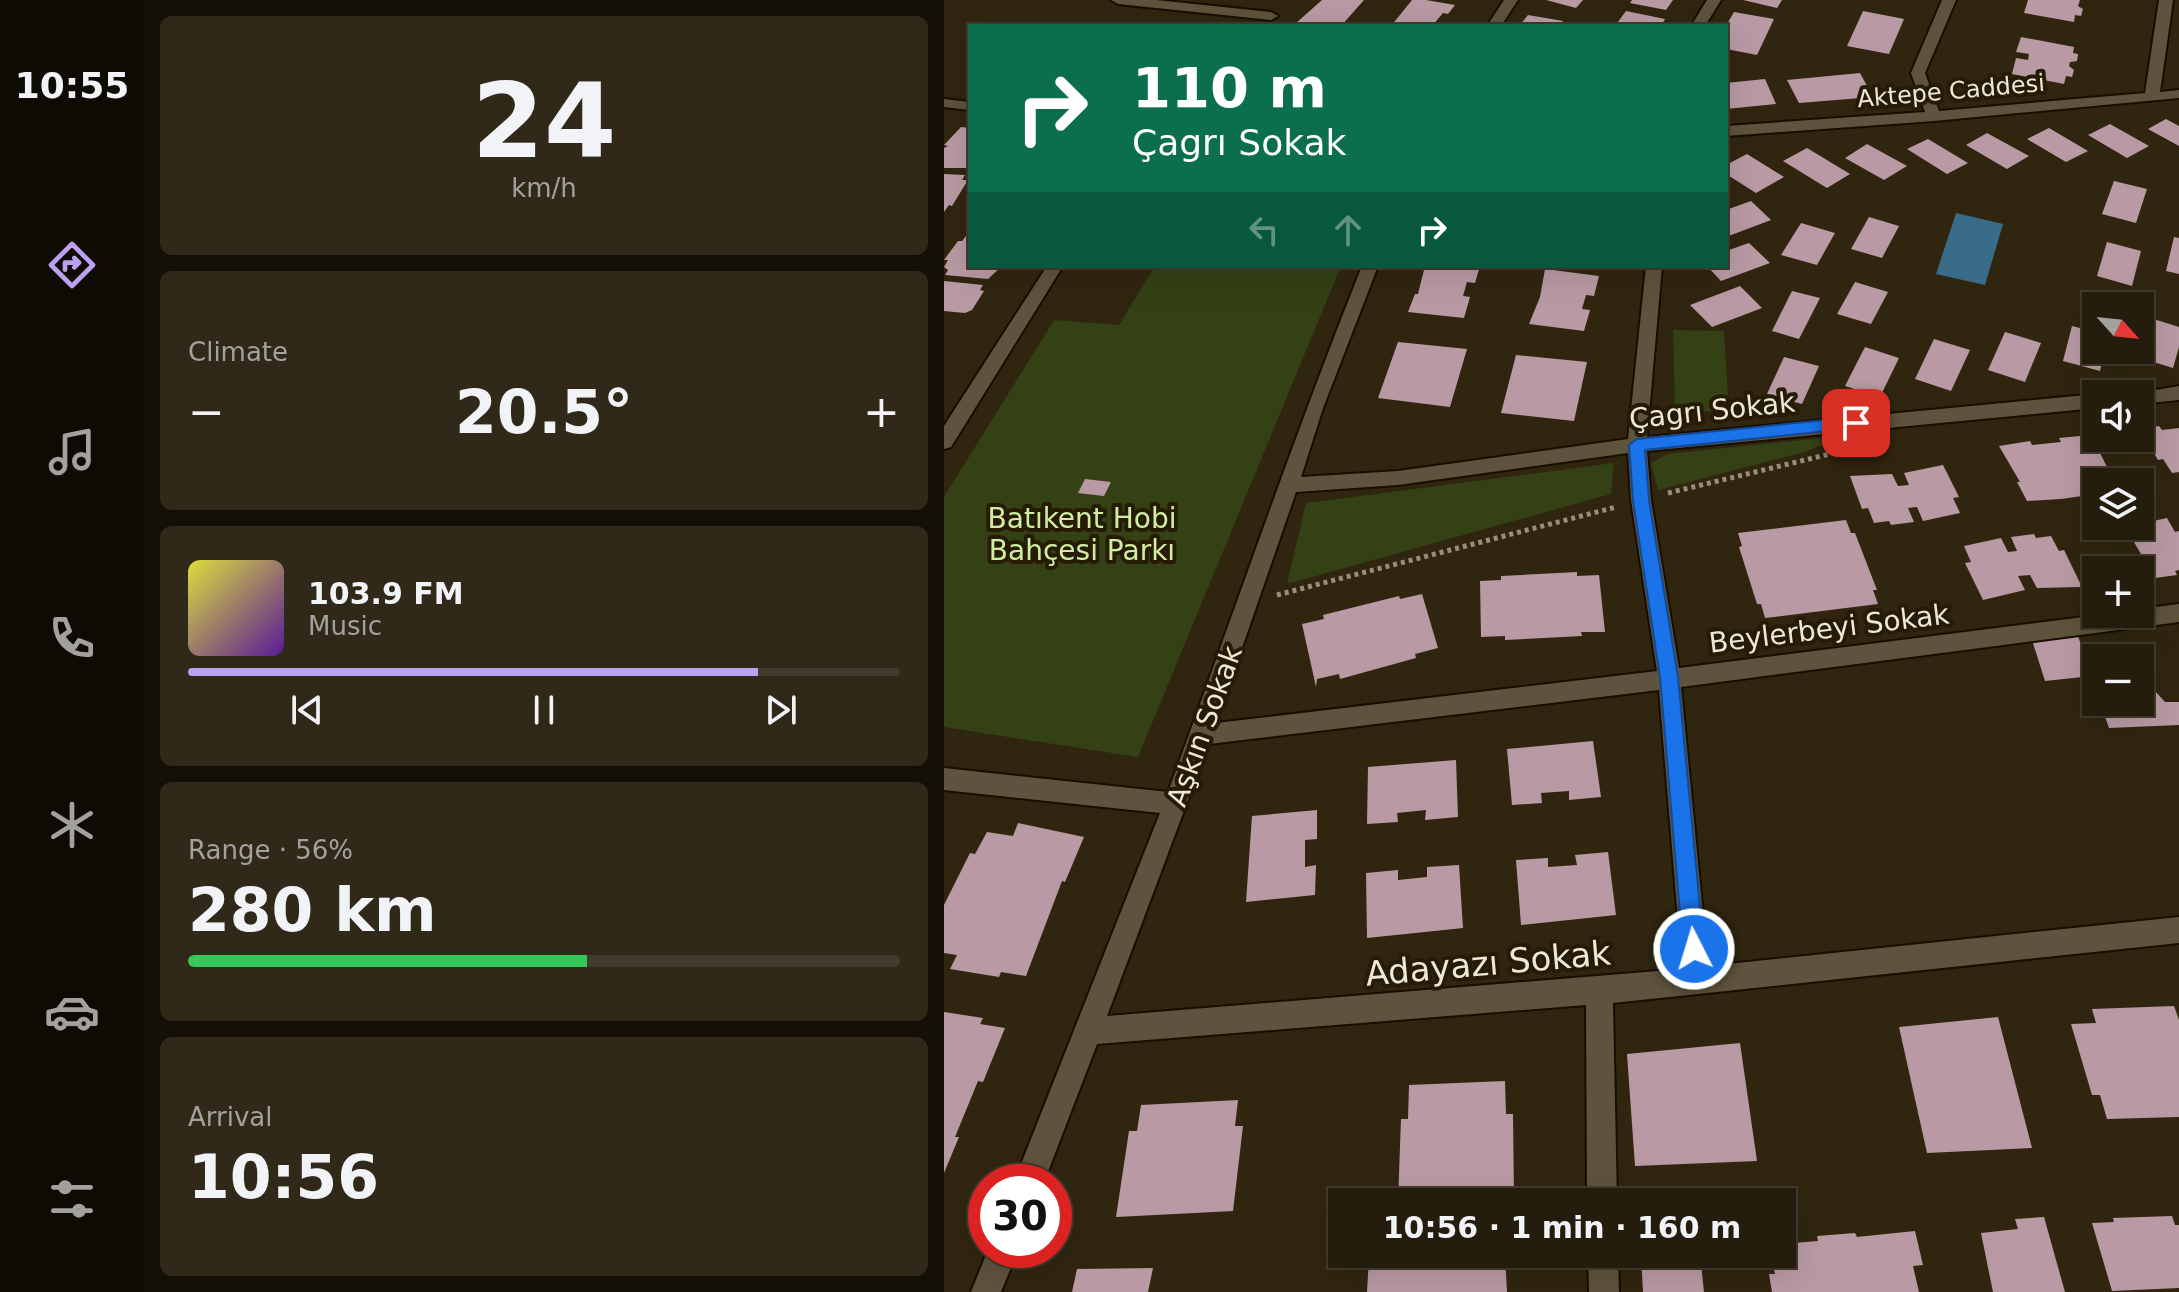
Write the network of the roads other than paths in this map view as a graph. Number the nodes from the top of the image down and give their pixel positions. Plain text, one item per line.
1 (1118, 0) edge
2 (1511, 0) edge
3 (1714, 0) edge
4 (1949, 0) edge
5 (2166, 0) edge
6 (1271, 17) edge
7 (1495, 24) edge
8 (1699, 24) edge
9 (2179, 94) edge
10 (2152, 96) junction
11 (946, 105) edge
12 (968, 106) edge
13 (1934, 117) junction
14 (1728, 131) edge
15 (1054, 268) edge
16 (1369, 268) edge
17 (1654, 268) edge
18 (2179, 393) edge
19 (2154, 396) edge
20 (2082, 402) edge
21 (944, 442) edge
22 (1637, 445) junction
23 (1286, 485) junction
24 (2179, 613) edge
25 (1669, 677) junction
26 (1200, 735) junction
27 (944, 779) edge
28 (1175, 804) junction
29 (2179, 930) edge
30 (1696, 979) junction
31 (1599, 991) junction
32 (1088, 1031) junction
33 (1036, 1164) edge
34 (1602, 1188) edge
35 (996, 1268) edge
36 (1603, 1268) edge
37 (986, 1292) edge
38 (1604, 1292) edge

1 - 6 street
2 - 7 street
3 - 8 street
4 - 13 street
5 - 10 street
9 - 10 street, Aktepe Caddesi
10 - 13 street, Aktepe Caddesi
11 - 12 street
13 - 14 street, Aktepe Caddesi
15 - 21 street
16 - 23 street, Aşkın Sokak
17 - 22 street
18 - 19 street
20 - 22 street, Çagrı Sokak
22 - 23 street, Çagrı Sokak
22 - 25 street
23 - 26 street, Aşkın Sokak
24 - 25 street, Beylerbeyi Sokak
25 - 26 street, Beylerbeyi Sokak
25 - 30 street
26 - 28 street, Aşkın Sokak
27 - 28 street
28 - 32 street, Aşkın Sokak
29 - 30 street, Adayazı Sokak
30 - 31 street, Adayazı Sokak
31 - 32 street, Adayazı Sokak
31 - 34 street
32 - 33 street, Aşkın Sokak
35 - 37 street
36 - 38 street

